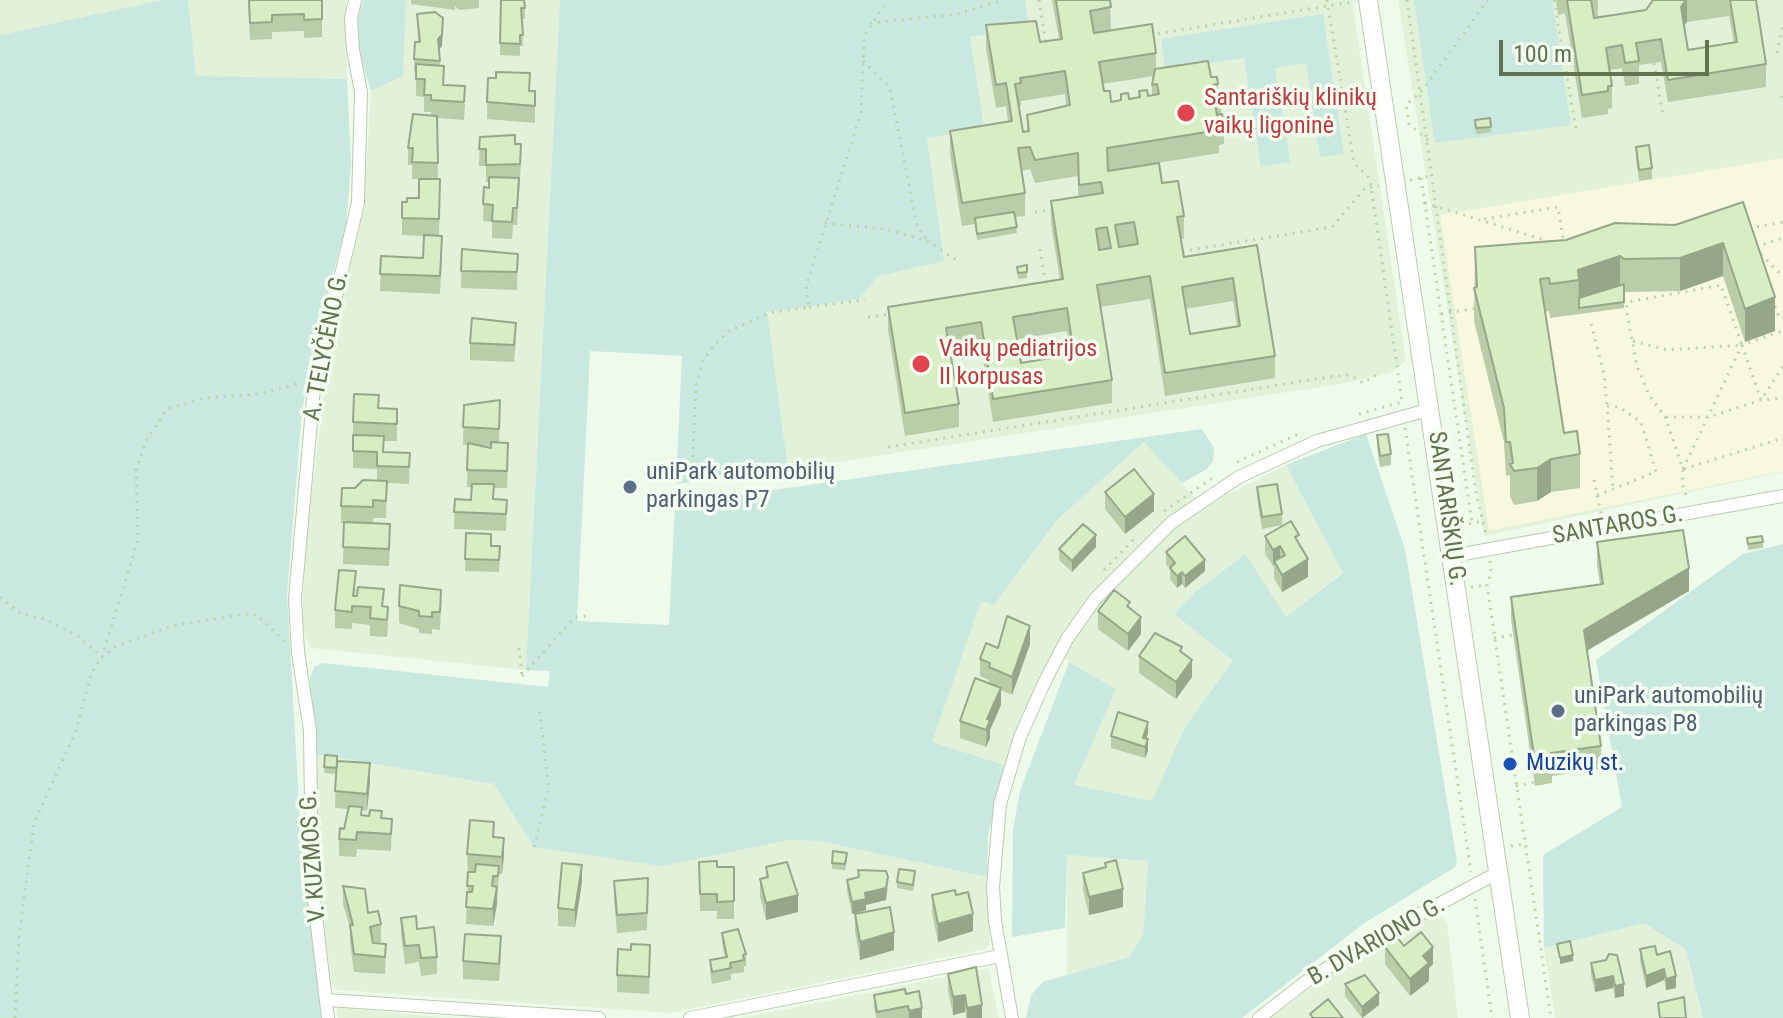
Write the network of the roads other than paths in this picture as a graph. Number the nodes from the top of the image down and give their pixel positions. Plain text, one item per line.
1 (355, 0) edge
2 (1360, 1) edge
3 (1431, 409) junction
4 (1783, 496) edge
5 (1452, 556) junction
6 (304, 693) joint
7 (1499, 872) junction
8 (1000, 956) junction
9 (328, 1000) junction
10 (328, 1018) edge
11 (599, 1018) edge
12 (690, 1018) edge
13 (1012, 1018) edge
14 (1259, 1018) edge
15 (1520, 1018) edge

1 - 6 street, A. TELYČĖNO G.
2 - 3 main road, SANTARIŠKIŲ G.
3 - 5 main road, SANTARIŠKIŲ G.
3 - 8 street
4 - 5 street, SANTAROS G.
5 - 7 main road, SANTARIŠKIŲ G.
6 - 9 street, V. KUZMOS G.
7 - 14 street, B. DVARIONO G.
7 - 15 main road, SANTARIŠKIŲ G.
8 - 12 street
8 - 13 street
9 - 10 street, V. KUZMOS G.
9 - 11 street

